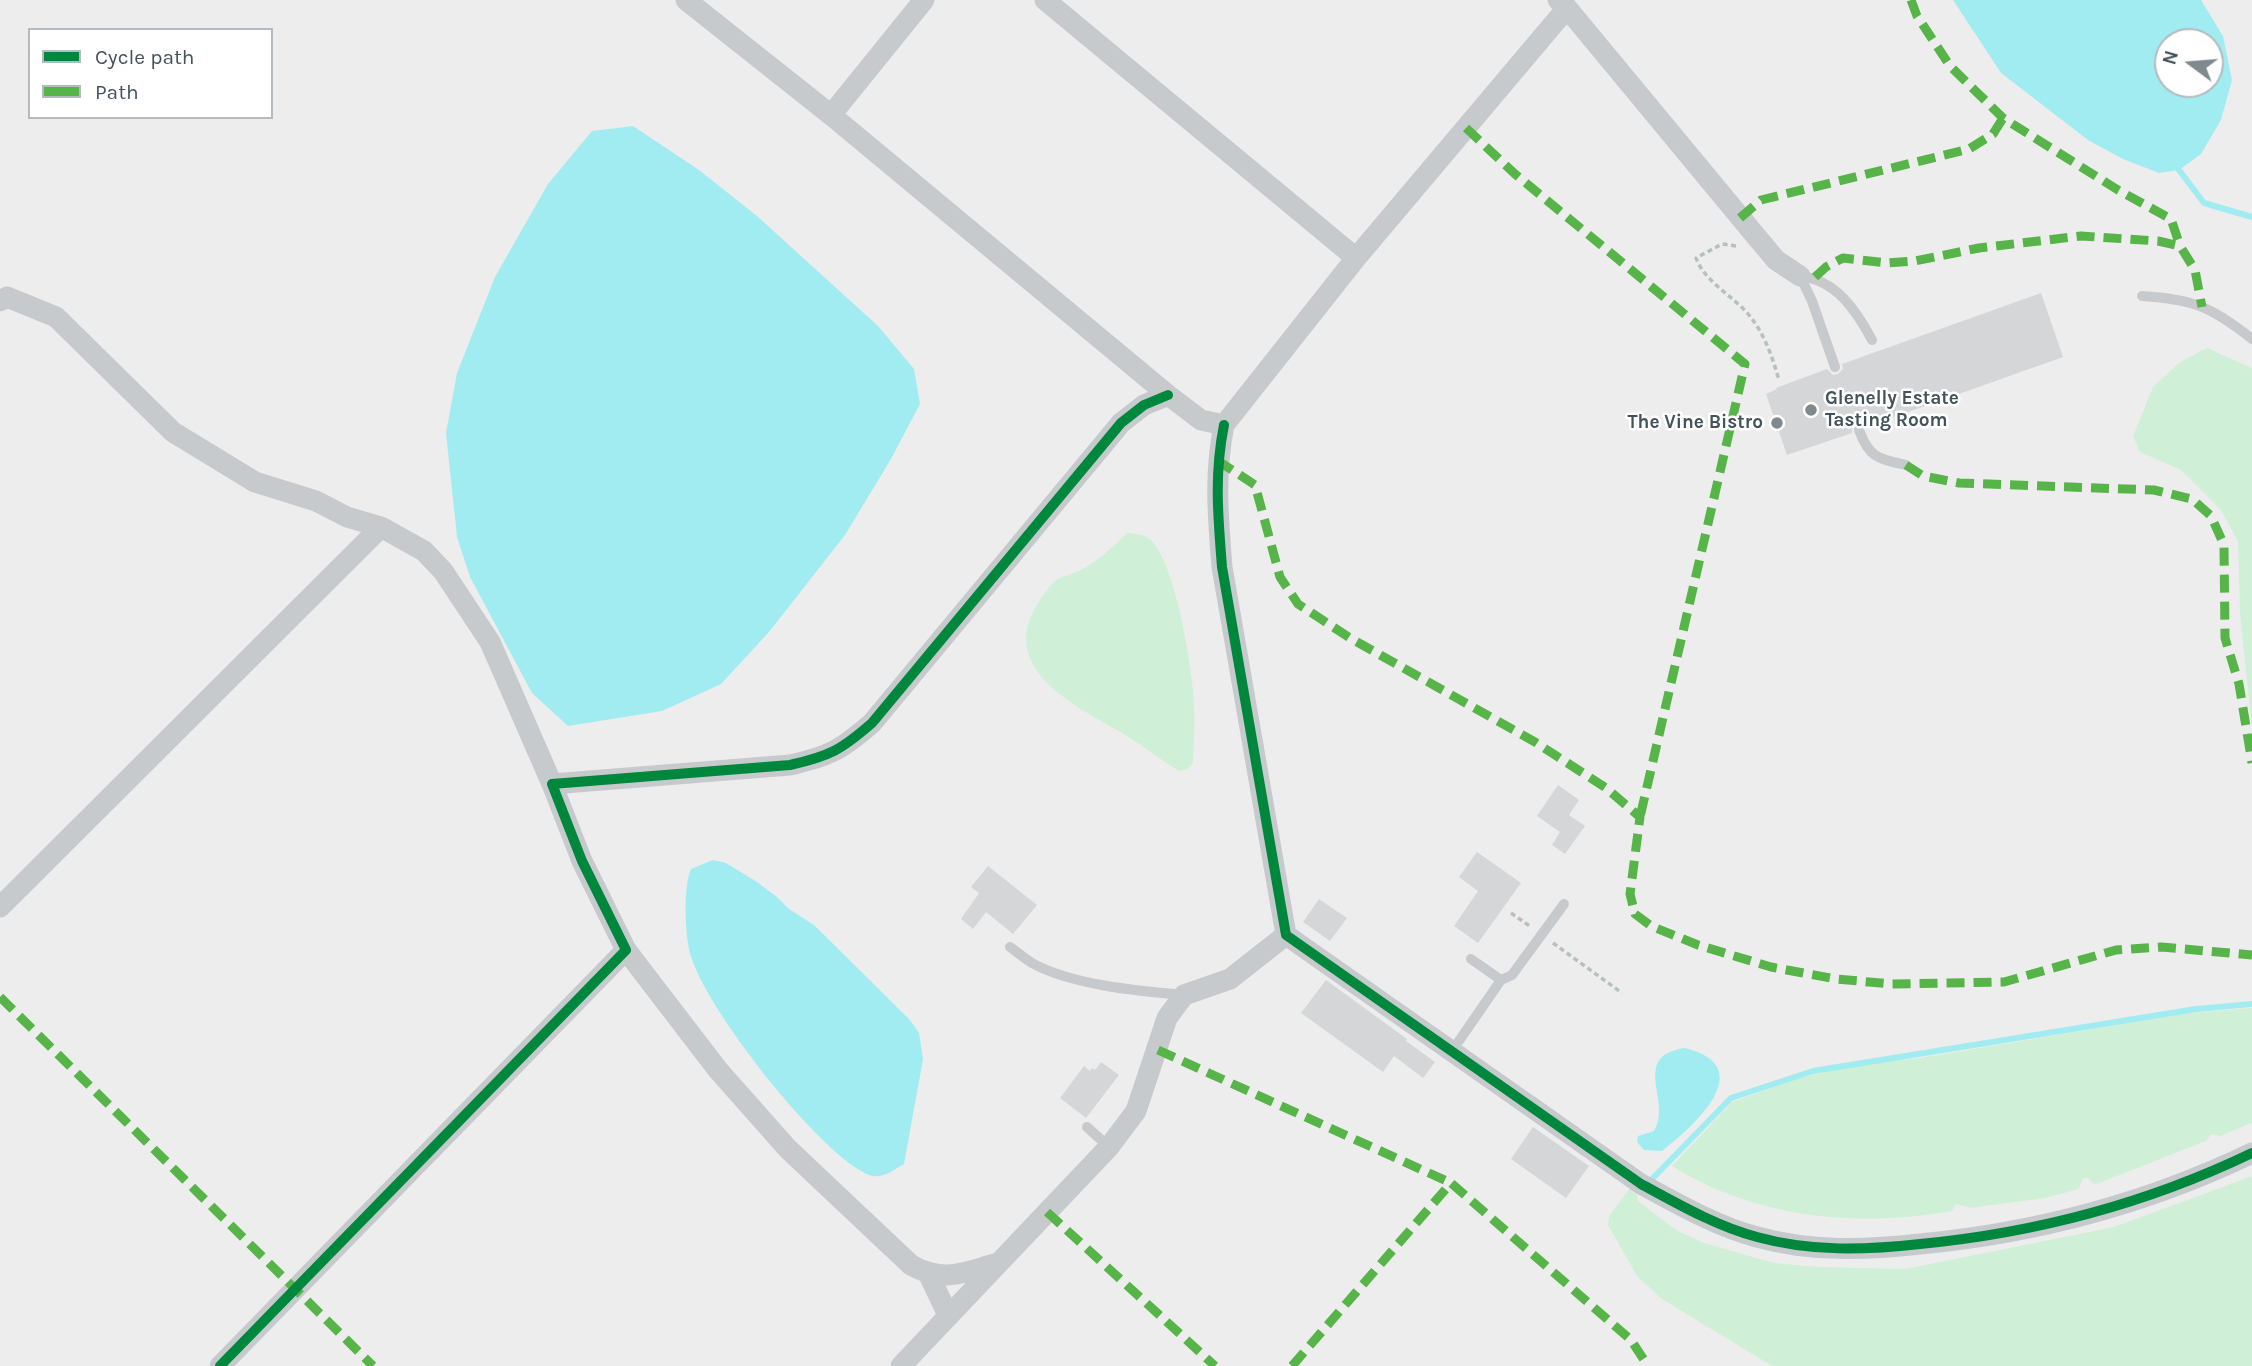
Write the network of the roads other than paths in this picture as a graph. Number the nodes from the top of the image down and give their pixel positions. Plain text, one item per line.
1 (686, 0) edge
2 (924, 0) edge
3 (1045, 0) edge
4 (1562, 4) edge
5 (831, 115) junction
6 (1356, 258) junction
7 (1800, 276) junction
8 (2141, 296) dead end
9 (0, 301) edge
10 (2252, 339) edge
11 (1872, 340) dead end
12 (1835, 367) dead end
13 (1168, 395) junction
14 (1224, 425) junction
15 (1859, 430) dead end
16 (1906, 465) dead end
17 (382, 527) junction
18 (552, 784) junction
19 (1564, 904) dead end
20 (0, 907) edge
21 (1286, 935) junction
22 (1010, 947) dead end
23 (626, 950) junction
24 (1471, 959) dead end
25 (1501, 980) junction
26 (1184, 995) junction
27 (1452, 1051) junction
28 (1087, 1128) dead end
29 (1109, 1147) junction
30 (2252, 1153) edge
31 (998, 1264) junction
32 (929, 1275) junction
33 (948, 1315) junction
34 (220, 1366) edge
35 (901, 1366) edge

1 - 5 street
2 - 5 street
3 - 6 street
4 - 6 street
4 - 7 street
5 - 13 street
6 - 14 street
7 - 11 lane
7 - 12 lane
8 - 10 lane
9 - 17 street
13 - 14 street
13 - 18 street
14 - 21 street
15 - 16 lane
17 - 18 street
17 - 20 street
18 - 23 street
19 - 25 lane
21 - 26 street
21 - 27 street
22 - 26 lane
23 - 32 street
23 - 34 street
24 - 25 lane
25 - 27 lane
26 - 29 street
27 - 30 street
28 - 29 lane
29 - 31 street
31 - 32 street
31 - 33 street
32 - 33 street
33 - 35 street

